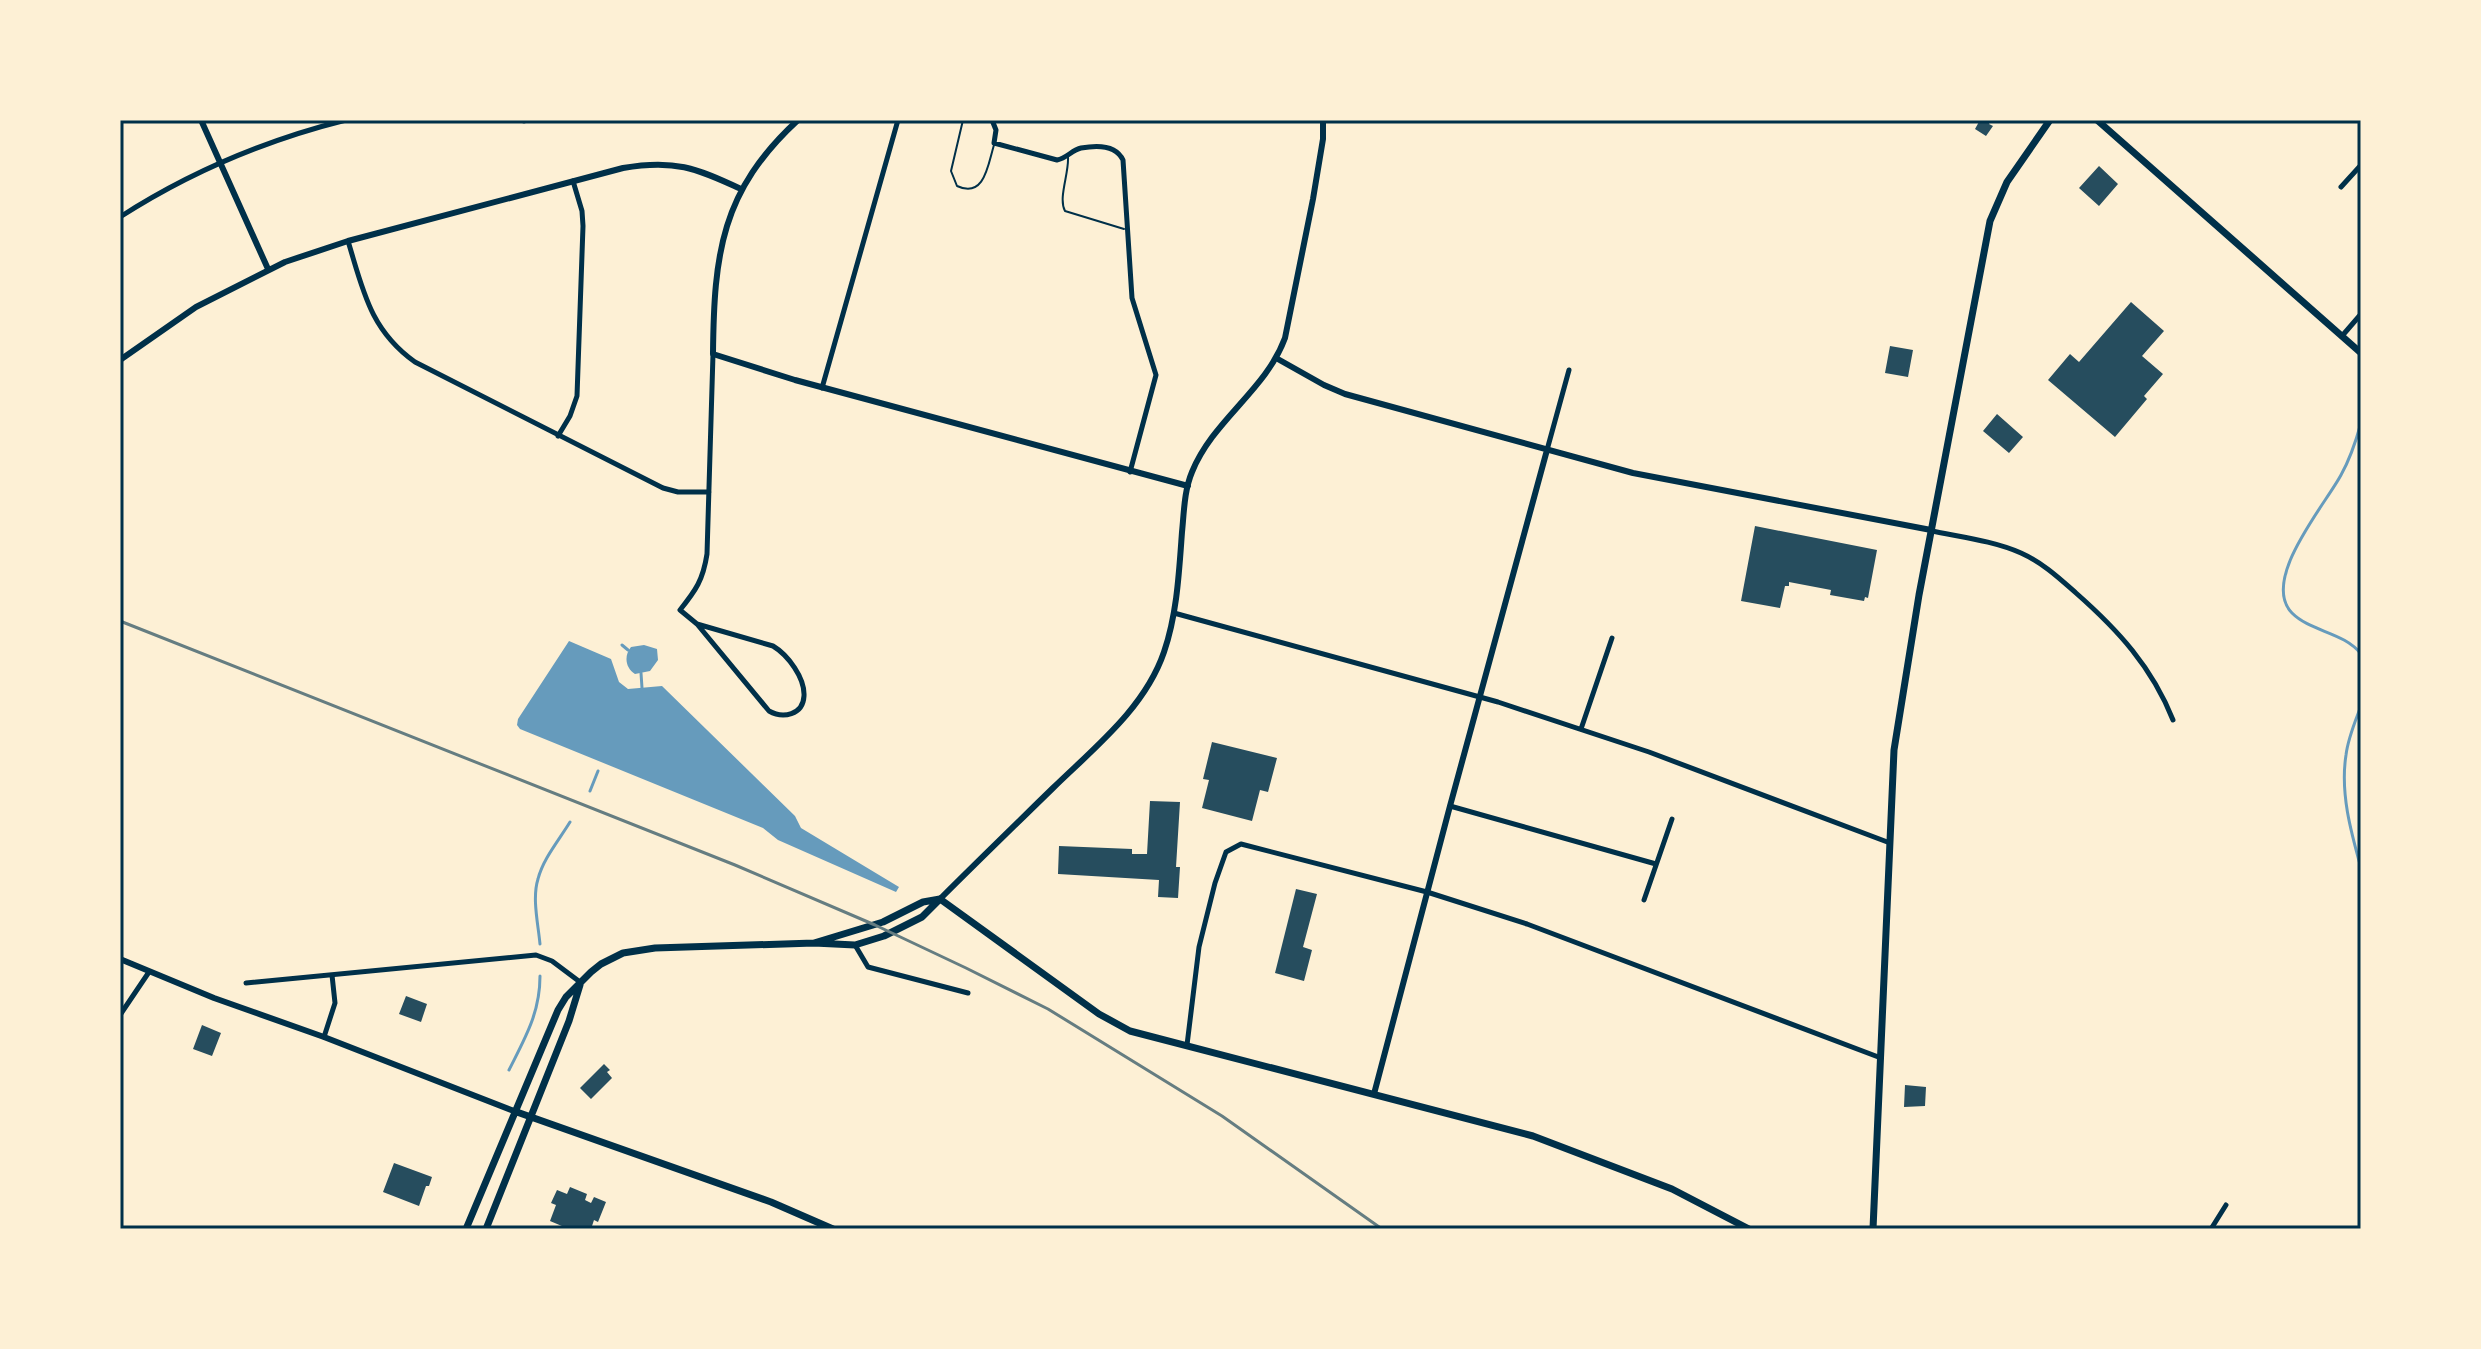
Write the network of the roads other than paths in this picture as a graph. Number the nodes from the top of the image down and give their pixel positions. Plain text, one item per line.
1 (201, 120) edge
2 (346, 120) edge
3 (798, 120) edge
4 (898, 120) edge
5 (963, 120) edge
6 (992, 120) edge
7 (1323, 120) edge
8 (2050, 120) edge
9 (2097, 120) edge
10 (994, 143) junction
11 (1068, 156) junction
12 (221, 162) junction
13 (2361, 165) edge
14 (573, 181) junction
15 (2341, 187) dead end
16 (741, 189) junction
17 (120, 217) edge
18 (1126, 229) junction
19 (348, 241) junction
20 (268, 269) junction
21 (2361, 314) edge
22 (2342, 336) junction
23 (2361, 353) edge
24 (713, 354) junction
25 (1276, 358) junction
26 (120, 360) edge
27 (1569, 370) dead end
28 (822, 388) junction
29 (558, 436) junction
30 (1547, 450) junction
31 (1130, 472) junction
32 (1188, 486) junction
33 (709, 492) junction
34 (1931, 530) junction
35 (1174, 613) junction
36 (697, 624) junction
37 (1612, 638) dead end
38 (1480, 697) junction
39 (2173, 720) dead end
40 (1581, 729) junction
41 (1450, 806) junction
42 (1672, 819) dead end
43 (1890, 843) junction
44 (1656, 864) junction
45 (1427, 892) junction
46 (940, 899) junction
47 (1644, 900) dead end
48 (814, 943) junction
49 (855, 945) junction
50 (120, 959) edge
51 (149, 972) junction
52 (332, 975) junction
53 (246, 983) dead end
54 (581, 983) junction
55 (968, 993) dead end
56 (120, 1015) edge
57 (324, 1037) junction
58 (1187, 1045) junction
59 (1881, 1058) junction
60 (1374, 1094) junction
61 (514, 1111) junction
62 (530, 1117) junction
63 (2226, 1205) dead end
64 (466, 1229) edge
65 (486, 1229) edge
66 (833, 1229) edge
67 (1749, 1229) edge
68 (1873, 1229) edge
69 (2211, 1229) edge

1 - 12 street
2 - 12 street
3 - 16 street
4 - 28 street
5 - 10 lane
6 - 10 street
7 - 25 street
8 - 34 main road
9 - 22 main road
10 - 11 street
11 - 18 lane
11 - 18 street
12 - 17 street
12 - 20 street
13 - 15 street
14 - 16 street
14 - 19 street
14 - 29 street
16 - 24 street
18 - 31 street
19 - 20 street
19 - 29 street
20 - 26 street
21 - 22 street
22 - 23 main road
24 - 28 street
24 - 33 street
25 - 30 street
25 - 32 street
27 - 30 street
28 - 31 street
29 - 33 street
30 - 34 street
30 - 38 street
31 - 32 street
32 - 35 street
33 - 36 street
34 - 39 street
34 - 43 main road
35 - 38 street
35 - 46 street
36 - 36 street
37 - 40 street
38 - 40 street
38 - 41 street
40 - 43 street
41 - 44 street
41 - 45 street
42 - 44 street
43 - 59 main road
44 - 47 street
45 - 58 street
45 - 59 street
45 - 60 street
46 - 48 main road
46 - 49 main road
46 - 58 main road
48 - 49 main road
48 - 54 main road
49 - 55 street
50 - 51 street
51 - 56 street
51 - 57 street
52 - 53 street
52 - 54 street
52 - 57 street
54 - 61 main road
54 - 62 main road
57 - 61 street
58 - 60 main road
59 - 68 main road
60 - 67 main road
61 - 62 main road
61 - 64 main road
62 - 65 main road
62 - 66 main road
63 - 69 street

